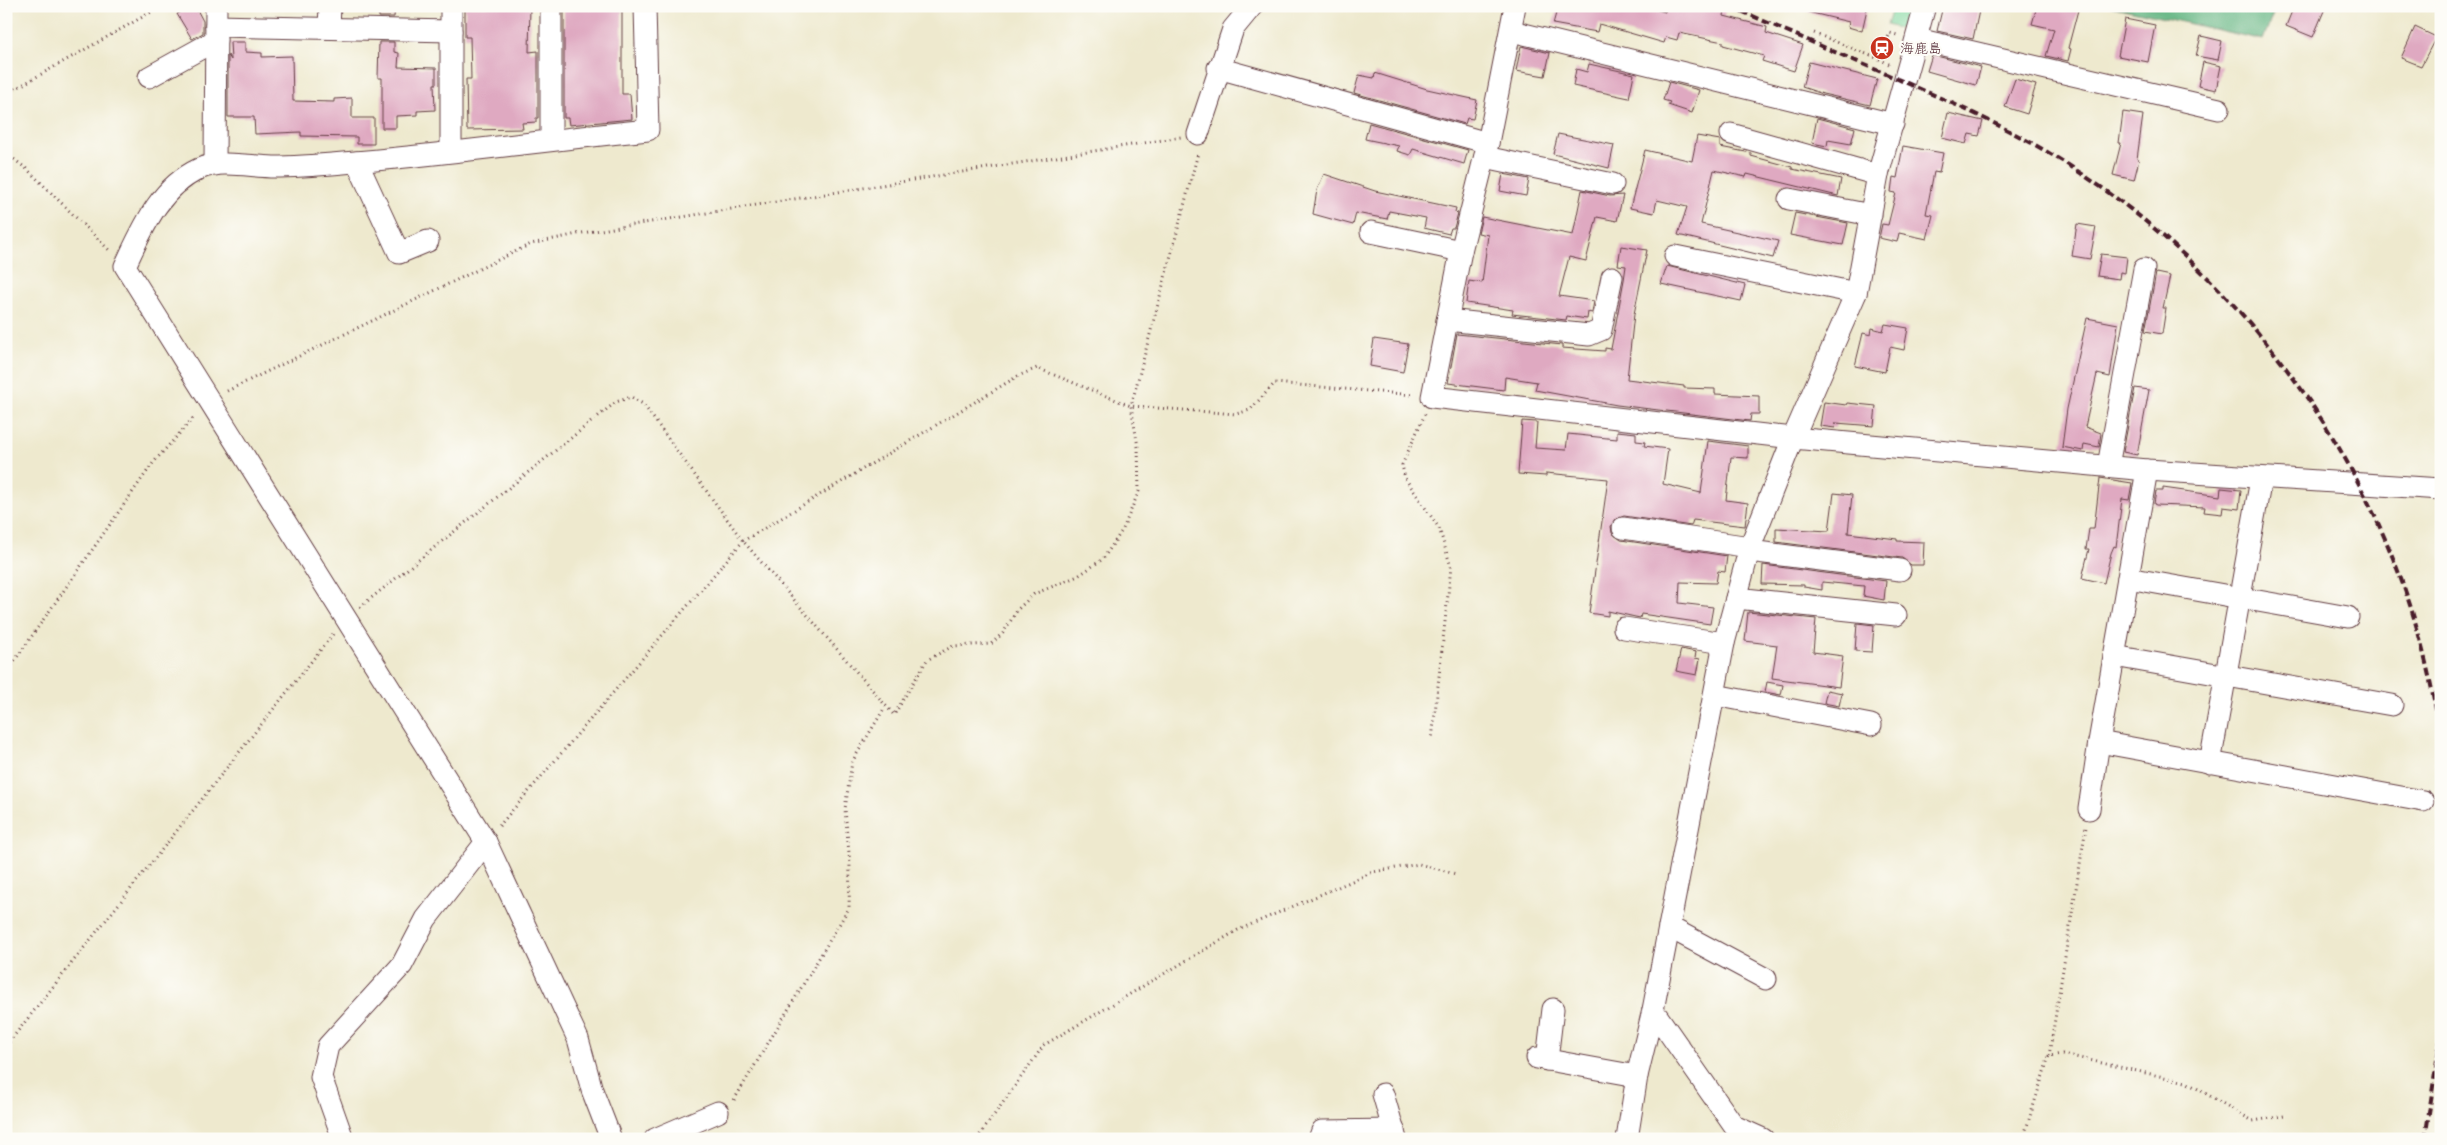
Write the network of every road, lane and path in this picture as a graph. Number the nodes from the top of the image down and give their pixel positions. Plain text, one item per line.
1 (162, 6) edge
2 (330, 6) edge
3 (451, 6) edge
4 (551, 6) edge
5 (645, 6) edge
6 (1515, 6) edge
7 (1925, 6) edge
8 (1253, 9) edge
9 (216, 24) edge
10 (329, 28) junction
11 (451, 31) junction
12 (1512, 31) junction
13 (1814, 33) dead end
14 (1910, 38) junction
15 (1879, 59) junction
16 (1218, 68) junction
17 (149, 77) dead end
18 (1902, 77) junction
19 (6, 94) edge
20 (2220, 109) dead end
21 (1893, 124) junction
22 (1198, 134) junction
23 (1731, 134) dead end
24 (551, 140) junction
25 (1487, 150) junction
26 (451, 151) junction
27 (6, 153) edge
28 (357, 162) junction
29 (215, 165) junction
30 (1878, 175) junction
31 (1613, 184) dead end
32 (1788, 199) dead end
33 (1871, 215) junction
34 (1371, 232) dead end
35 (428, 241) dead end
36 (1461, 252) junction
37 (1675, 256) dead end
38 (125, 266) junction
39 (2144, 269) dead end
40 (1612, 277) dead end
41 (1856, 293) junction
42 (1447, 320) junction
43 (1432, 397) junction
44 (209, 400) junction
45 (1131, 406) junction
46 (1793, 438) junction
47 (2108, 466) junction
48 (2147, 470) junction
49 (2261, 479) junction
50 (2441, 489) edge
51 (1623, 528) dead end
52 (743, 541) junction
53 (1750, 549) junction
54 (1900, 570) dead end
55 (2128, 578) junction
56 (1736, 598) junction
57 (2240, 598) junction
58 (1896, 615) dead end
59 (2348, 617) dead end
60 (346, 618) junction
61 (1624, 628) dead end
62 (1724, 643) junction
63 (2114, 656) junction
64 (6, 673) edge
65 (2226, 676) junction
66 (1715, 695) junction
67 (2392, 705) dead end
68 (885, 707) junction
69 (1870, 725) dead end
70 (1432, 740) dead end
71 (2099, 742) junction
72 (2210, 762) junction
73 (2423, 802) dead end
74 (2089, 809) joint
75 (486, 842) junction
76 (1456, 874) dead end
77 (1669, 927) junction
78 (1766, 979) dead end
79 (1553, 1009) dead end
80 (1654, 1010) junction
81 (6, 1046) edge
82 (2049, 1056) junction
83 (1637, 1076) junction
84 (1383, 1094) dead end
85 (718, 1112) joint
86 (2284, 1116) dead end
87 (1395, 1134) edge
88 (338, 1135) edge
89 (611, 1139) edge
90 (655, 1139) edge
91 (977, 1139) edge
92 (1319, 1139) edge
93 (1627, 1139) edge
94 (1763, 1139) edge
95 (2023, 1139) edge

1 - 19 path
2 - 10 street
3 - 11 street
4 - 24 street
5 - 24 street
6 - 12 street
7 - 14 street
8 - 16 street
9 - 10 street
9 - 17 street
9 - 29 street
10 - 11 street
11 - 26 street
12 - 21 street
12 - 25 street
13 - 15 path
14 - 15 path
14 - 18 street
14 - 20 street
15 - 18 path
16 - 22 street
16 - 25 street
18 - 21 street
21 - 30 street
22 - 44 path
22 - 45 path
23 - 30 street
24 - 26 street
25 - 31 street
25 - 36 street
26 - 28 street
27 - 38 path
28 - 29 street
28 - 35 street
29 - 38 street
30 - 33 street
32 - 33 street
33 - 41 street
34 - 36 street
36 - 42 street
37 - 41 street
38 - 44 street
39 - 47 street
40 - 42 street
41 - 46 street
42 - 43 street
43 - 45 path
43 - 46 street
43 - 70 path
44 - 60 street
44 - 64 path
45 - 52 path
45 - 68 path
46 - 47 street
46 - 53 street
47 - 48 street
48 - 49 street
48 - 55 street
49 - 50 street
49 - 57 street
51 - 53 street
52 - 60 path
52 - 68 path
52 - 75 path
53 - 54 street
53 - 56 street
55 - 57 street
55 - 63 street
56 - 58 street
56 - 62 street
57 - 59 street
57 - 65 street
60 - 75 street
60 - 81 path
61 - 62 street
62 - 66 street
63 - 65 street
63 - 71 street
65 - 67 street
65 - 72 street
66 - 69 street
66 - 77 street
68 - 85 path
71 - 72 street
71 - 74 street
72 - 73 street
74 - 82 path
75 - 88 street
75 - 89 street
76 - 91 path
77 - 78 street
77 - 80 street
79 - 83 street
80 - 83 street
80 - 94 street
82 - 86 path
82 - 95 path
83 - 93 street
84 - 87 street
85 - 90 street
87 - 92 street

